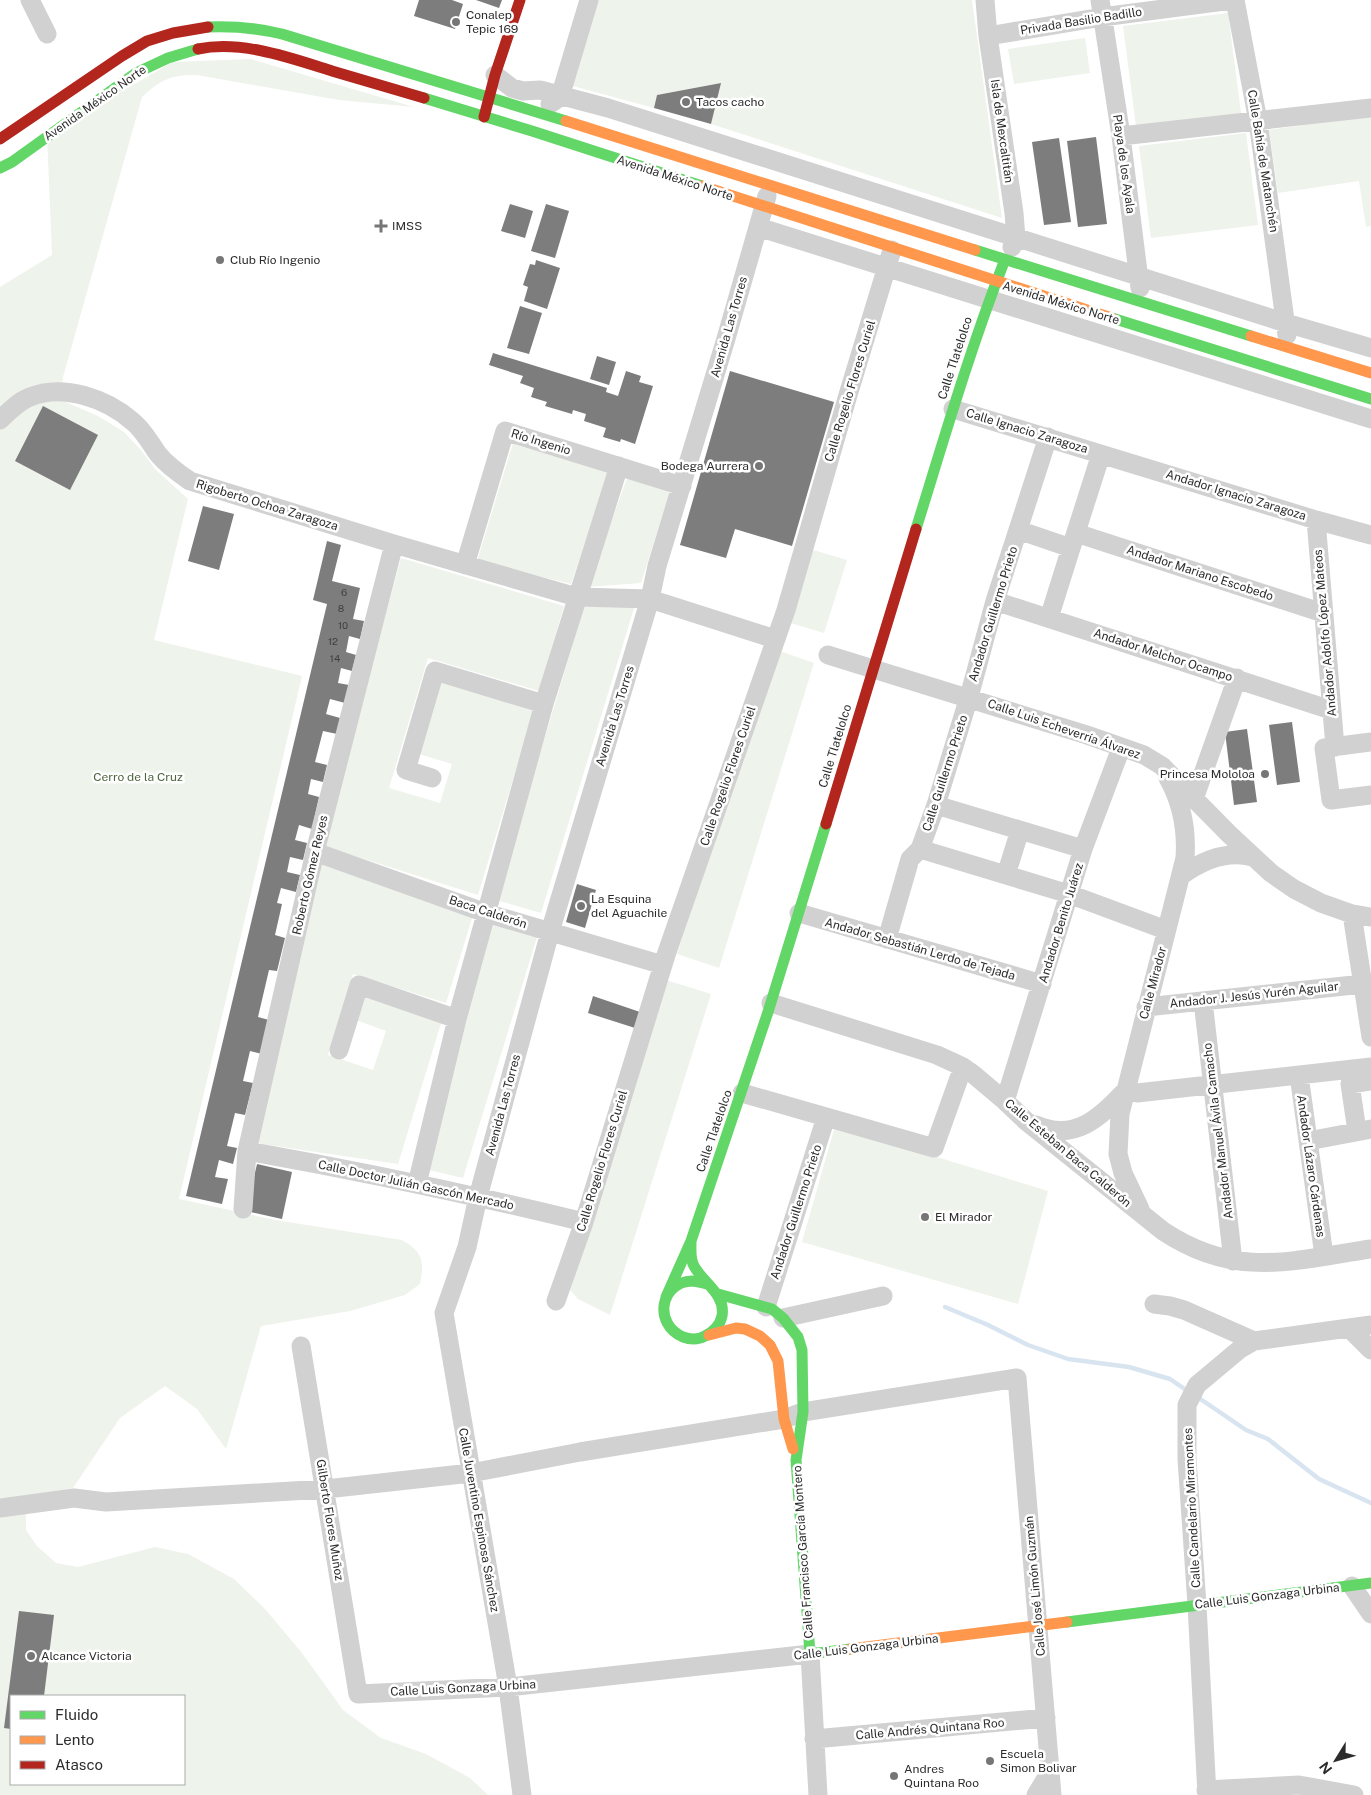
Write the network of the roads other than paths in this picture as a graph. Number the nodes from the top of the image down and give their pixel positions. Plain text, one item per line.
1 (30, 0) edge
2 (520, 0) edge
3 (589, 0) edge
4 (985, 0) edge
5 (1234, 0) edge
6 (1101, 9) edge
7 (47, 34) dead end
8 (988, 36) junction
9 (495, 76) junction
10 (490, 97) junction
11 (560, 97) junction
12 (1371, 108) edge
13 (539, 112) junction
14 (484, 117) junction
15 (1258, 121) junction
16 (532, 131) junction
17 (1121, 136) junction
18 (0, 138) edge
19 (0, 168) edge
20 (770, 186) junction
21 (764, 207) junction
22 (758, 227) junction
23 (1016, 238) junction
24 (892, 250) junction
25 (1006, 259) junction
26 (888, 268) junction
27 (1139, 277) junction
28 (992, 291) junction
29 (1141, 301) junction
30 (1286, 323) junction
31 (1143, 328) junction
32 (1288, 347) junction
33 (1371, 348) edge
34 (1371, 372) edge
35 (1371, 399) edge
36 (953, 409) junction
37 (1371, 419) edge
38 (0, 420) edge
39 (1048, 437) junction
40 (1101, 454) junction
41 (619, 466) junction
42 (682, 486) junction
43 (1316, 520) junction
44 (1018, 530) junction
45 (1371, 535) edge
46 (1074, 540) junction
47 (394, 544) junction
48 (465, 565) junction
49 (577, 597) junction
50 (650, 598) junction
51 (996, 601) junction
52 (1323, 612) junction
53 (1049, 618) junction
54 (775, 639) junction
55 (828, 655) dead end
56 (873, 668) junction
57 (1237, 678) junction
58 (969, 698) junction
59 (544, 704) junction
60 (1331, 710) junction
61 (1371, 742) edge
62 (1335, 746) junction
63 (1121, 748) junction
64 (1162, 766) junction
65 (432, 778) dead end
66 (1371, 795) edge
67 (1194, 799) junction
68 (936, 805) junction
69 (1020, 830) junction
70 (920, 849) junction
71 (1083, 849) junction
72 (315, 852) junction
73 (1253, 857) junction
74 (1006, 874) junction
75 (1182, 874) junction
76 (1069, 894) junction
77 (486, 913) junction
78 (799, 913) junction
79 (1352, 914) junction
80 (1371, 917) edge
81 (1166, 930) junction
82 (550, 932) junction
83 (887, 939) junction
84 (663, 965) junction
85 (1042, 984) junction
86 (1363, 984) junction
87 (1203, 1001) junction
88 (771, 1003) junction
89 (1146, 1007) junction
90 (458, 1019) junction
91 (1371, 1038) edge
92 (339, 1050) dead end
93 (1371, 1066) edge
94 (963, 1067) junction
95 (1299, 1075) junction
96 (1371, 1081) edge
97 (1212, 1085) junction
98 (1125, 1091) junction
99 (742, 1093) junction
100 (1006, 1101) junction
101 (826, 1117) junction
102 (1026, 1121) junction
103 (1364, 1130) edge
104 (1308, 1141) junction
105 (247, 1151) junction
106 (417, 1184) junction
107 (478, 1197) junction
108 (243, 1209) dead end
109 (1143, 1215) junction
110 (584, 1222) junction
111 (691, 1240) junction
112 (467, 1247) joint
113 (1371, 1249) edge
114 (1324, 1256) junction
115 (1233, 1261) junction
116 (707, 1284) junction
117 (718, 1294) junction
118 (883, 1296) dead end
119 (666, 1297) junction
120 (556, 1301) dead end
121 (1154, 1304) dead end
122 (766, 1307) junction
123 (783, 1318) junction
124 (1371, 1325) edge
125 (1349, 1328) junction
126 (709, 1335) junction
127 (1254, 1341) junction
128 (301, 1346) dead end
129 (1371, 1350) edge
130 (803, 1412) junction
131 (784, 1418) junction
132 (796, 1460) junction
133 (471, 1473) junction
134 (326, 1489) junction
135 (0, 1508) edge
136 (1371, 1583) edge
137 (1352, 1586) junction
138 (1197, 1605) junction
139 (1371, 1614) edge
140 (1038, 1625) junction
141 (810, 1654) junction
142 (508, 1687) junction
143 (358, 1694) joint
144 (1046, 1718) junction
145 (814, 1739) junction
146 (1050, 1772) junction
147 (1206, 1792) edge
148 (522, 1795) edge
149 (818, 1795) edge
150 (1036, 1795) edge
151 (1052, 1795) edge
152 (1354, 1795) edge

1 - 7 street
2 - 9 main road
3 - 11 street
4 - 8 street, Isla de Mexcaltitán
5 - 6 street, Privada Basilio Badillo
5 - 15 street, Calle Bahía de Matanchén
6 - 8 street, Privada Basilio Badillo
6 - 17 street, Playa de los Ayala
8 - 23 street, Isla de Mexcaltitán
9 - 10 main road
9 - 11 street
10 - 13 main road, Avenida México Norte
10 - 14 main road
10 - 18 main road, Avenida México Norte
11 - 13 street
11 - 23 street
12 - 15 street
13 - 16 street
13 - 20 main road, Avenida México Norte
14 - 16 main road, Avenida México Norte
14 - 19 main road, Avenida México Norte
15 - 17 street
15 - 30 street, Calle Bahía de Matanchén
16 - 21 main road, Avenida México Norte
17 - 27 street, Playa de los Ayala
20 - 21 street, Avenida Las Torres
20 - 25 main road, Avenida México Norte
21 - 22 street, Avenida Las Torres
21 - 24 main road, Avenida México Norte
22 - 26 street, Avenida México Norte
22 - 42 street, Avenida Las Torres
23 - 25 street
23 - 27 street
24 - 26 street, Calle Rogelio Flores Curiel
24 - 28 main road, Avenida México Norte
25 - 28 main road, Calle Tlatelolco
25 - 29 main road, Avenida México Norte
26 - 28 street, Avenida México Norte
26 - 54 street, Calle Rogelio Flores Curiel
27 - 29 street, Playa de los Ayala
27 - 30 street
28 - 31 main road, Avenida México Norte
28 - 36 main road, Calle Tlatelolco
28 - 37 street, Avenida México Norte
29 - 31 street, Playa de los Ayala
29 - 32 main road, Avenida México Norte
30 - 32 street, Calle Bahía de Matanchén
30 - 33 street
31 - 35 main road, Avenida México Norte
32 - 34 main road, Avenida México Norte
36 - 39 street, Calle Ignacio Zaragoza
36 - 56 main road, Calle Tlatelolco
38 - 47 street, Rigoberto Ochoa Zaragoza
39 - 40 street, Calle Ignacio Zaragoza
39 - 44 street
40 - 43 street, Andador Ignacio Zaragoza
40 - 46 street
41 - 42 street, Río Ingenio
41 - 48 street, Río Ingenio
41 - 49 street
42 - 50 street, Avenida Las Torres
43 - 45 street, Andador Ignacio Zaragoza
43 - 52 street, Andador Adolfo López Mateos
44 - 46 street
44 - 51 street, Andador Guillermo Prieto
46 - 52 street, Andador Mariano Escobedo
46 - 53 street
47 - 48 street, Rigoberto Ochoa Zaragoza
47 - 72 street, Roberto Gómez Reyes
48 - 49 street, Rigoberto Ochoa Zaragoza
49 - 50 street, Rigoberto Ochoa Zaragoza
49 - 59 street
50 - 54 street, Rigoberto Ochoa Zaragoza
50 - 82 street, Avenida Las Torres
51 - 53 street, Andador Melchor Ocampo
51 - 58 street, Andador Guillermo Prieto
52 - 60 street, Andador Adolfo López Mateos
53 - 57 street, Andador Melchor Ocampo
54 - 84 street, Calle Rogelio Flores Curiel
55 - 56 street, Calle Luis Echeverría Álvarez
56 - 58 street, Calle Luis Echeverría Álvarez
56 - 78 main road, Calle Tlatelolco
57 - 60 street, Andador Melchor Ocampo
57 - 67 street
58 - 63 street, Calle Luis Echeverría Álvarez
58 - 68 street, Calle Guillermo Prieto
59 - 65 street
59 - 77 street
60 - 62 street, Andador Adolfo López Mateos
61 - 62 street
62 - 66 street
63 - 64 street, Calle Luis Echeverría Álvarez
63 - 71 street, Andador Benito Juárez
64 - 67 street, Calle Luis Echeverría Álvarez
64 - 75 street, Calle Mirador
67 - 73 street, Calle Luis Echeverría Álvarez
68 - 69 street
68 - 70 street, Calle Guillermo Prieto
69 - 71 street
69 - 74 street
70 - 74 street
70 - 83 street
71 - 76 street, Andador Benito Juárez
72 - 77 street, Baca Calderón
72 - 105 street, Roberto Gómez Reyes
73 - 75 street
73 - 79 street, Calle Luis Echeverría Álvarez
74 - 76 street
75 - 81 street, Calle Mirador
76 - 81 street
76 - 85 street, Andador Benito Juárez
77 - 82 street, Baca Calderón
77 - 90 street
78 - 83 street, Andador Sebastián Lerdo de Tejada
78 - 88 main road, Calle Tlatelolco
79 - 80 street, Calle Luis Echeverría Álvarez
79 - 86 street
81 - 89 street, Calle Mirador
82 - 84 street, Baca Calderón
82 - 107 street, Avenida Las Torres
83 - 85 street, Andador Sebastián Lerdo de Tejada
84 - 110 street, Calle Rogelio Flores Curiel
85 - 100 street, Andador Benito Juárez
86 - 87 street, Andador J. Jesús Yurén Aguilar
86 - 91 street
87 - 89 street, Andador J. Jesús Yurén Aguilar
87 - 97 street, Andador Manuel Ávila Camacho
88 - 94 street, Calle Esteban Baca Calderón
88 - 99 main road, Calle Tlatelolco
89 - 98 street, Calle Mirador
90 - 92 street
90 - 106 street
93 - 95 street
94 - 100 street, Calle Esteban Baca Calderón
94 - 101 street
95 - 97 street
95 - 104 street, Andador Lázaro Cárdenas
96 - 103 street
97 - 98 street
97 - 115 street, Andador Manuel Ávila Camacho
98 - 102 street, Calle Mirador
98 - 109 street, Calle Mirador
99 - 101 street
99 - 111 main road, Calle Tlatelolco
100 - 102 street, Calle Esteban Baca Calderón
101 - 122 street, Andador Guillermo Prieto
102 - 109 street, Calle Esteban Baca Calderón
103 - 104 street
104 - 114 street, Andador Lázaro Cárdenas
105 - 106 street, Calle Doctor Julián Gascón Mercado
105 - 108 street, Roberto Gómez Reyes
106 - 107 street, Calle Doctor Julián Gascón Mercado
107 - 110 street, Calle Doctor Julián Gascón Mercado
107 - 112 street, Avenida Las Torres
109 - 115 street, Calle Esteban Baca Calderón
110 - 120 street, Calle Rogelio Flores Curiel
111 - 116 main road, Calle Tlatelolco
111 - 119 main road, Calle Tlatelolco
112 - 133 street, Calle Juventino Espinosa Sánchez
113 - 114 street, Calle Esteban Baca Calderón
114 - 115 street, Calle Esteban Baca Calderón
116 - 117 main road
116 - 119 main road
117 - 122 main road, Calle Francisco García Montero
117 - 126 main road
118 - 123 street
119 - 126 main road, Calle Tlatelolco
121 - 127 street
122 - 123 main road, Calle Francisco García Montero
123 - 130 main road, Calle Francisco García Montero
124 - 125 street
125 - 127 street
125 - 129 street
126 - 131 main road, Calle Francisco García Montero
127 - 138 street, Calle Candelario Miramontes
128 - 134 street, Gilberto Flores Muñoz
130 - 131 street
130 - 132 main road, Calle Francisco García Montero
130 - 140 street, Calle José Limón Guzmán
131 - 132 main road, Calle Francisco García Montero
131 - 133 street
132 - 141 main road, Calle Francisco García Montero
133 - 134 street
133 - 142 street, Calle Juventino Espinosa Sánchez
134 - 135 street
134 - 143 street, Gilberto Flores Muñoz
136 - 137 main road, Calle Luis Gonzaga Urbina
137 - 138 main road, Calle Luis Gonzaga Urbina
137 - 139 street
138 - 140 main road, Calle Luis Gonzaga Urbina
138 - 147 street, Calle Candelario Miramontes
140 - 141 main road, Calle Luis Gonzaga Urbina
140 - 144 street, Calle José Limón Guzmán
141 - 142 street, Calle Luis Gonzaga Urbina
141 - 145 street, Calle Francisco García Montero
142 - 143 street, Calle Luis Gonzaga Urbina
142 - 148 street, Calle Juventino Espinosa Sánchez
144 - 145 street, Calle Andrés Quintana Roo
144 - 146 street, Calle José Limón Guzmán
145 - 149 street, Calle Francisco García Montero
146 - 150 street
146 - 151 street, Calle José Limón Guzmán
147 - 152 street

